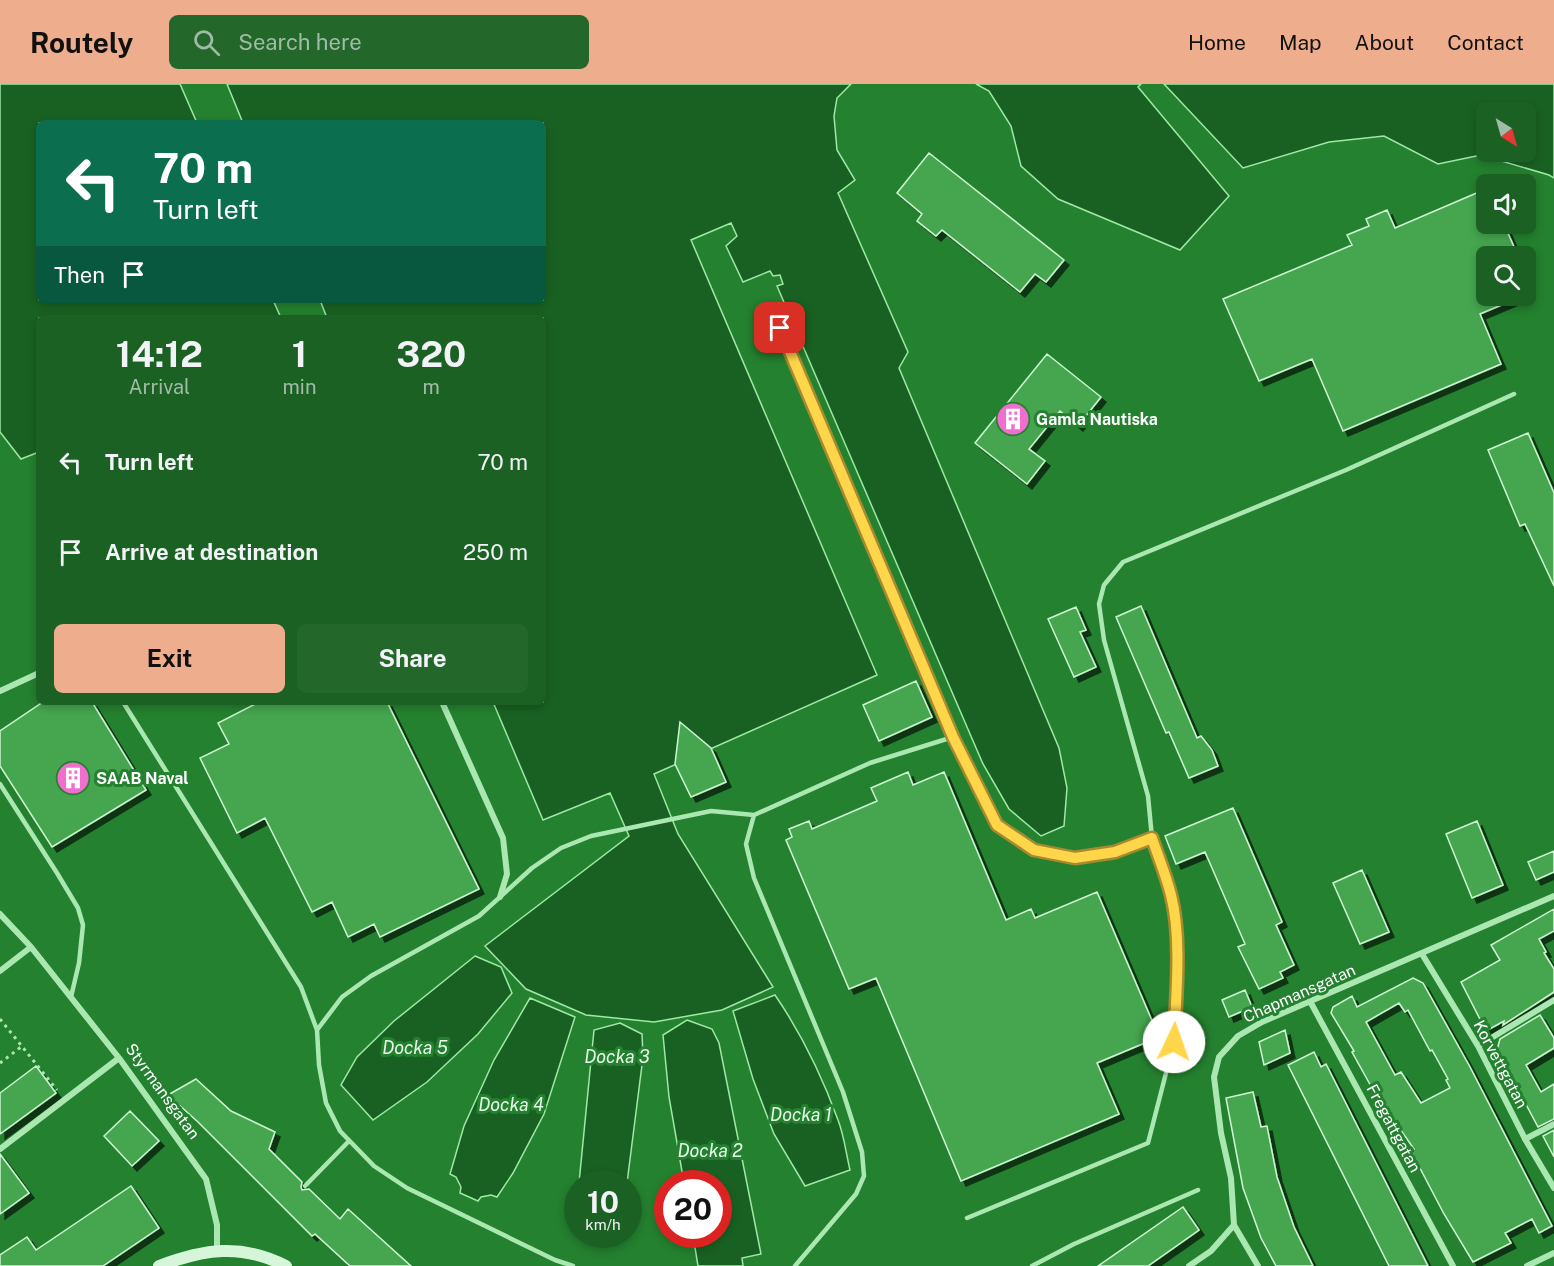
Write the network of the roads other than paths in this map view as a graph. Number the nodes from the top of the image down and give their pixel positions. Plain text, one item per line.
1 (780, 328) dead end
2 (1514, 394) dead end
3 (36, 674) edge
4 (0, 691) edge
5 (125, 705) edge
6 (443, 705) edge
7 (953, 737) junction
8 (0, 784) edge
9 (754, 815) junction
10 (1152, 838) junction
11 (1554, 896) edge
12 (500, 897) junction
13 (0, 915) edge
14 (31, 947) junction
15 (1422, 954) junction
16 (0, 970) edge
17 (71, 998) junction
18 (1554, 1000) edge
19 (1311, 1003) junction
20 (317, 1030) junction
21 (1478, 1046) junction
22 (120, 1058) junction
23 (1554, 1124) edge
24 (1525, 1139) junction
25 (349, 1141) junction
26 (0, 1149) edge
27 (305, 1186) dead end
28 (1554, 1188) edge
29 (1198, 1190) dead end
30 (967, 1218) dead end
31 (1234, 1225) junction
32 (217, 1250) junction
33 (1554, 1253) edge
34 (159, 1266) edge
35 (285, 1266) edge
36 (573, 1266) edge
37 (795, 1266) edge
38 (1032, 1266) edge
39 (1189, 1266) edge
40 (1258, 1266) edge
41 (1453, 1266) edge
42 (1527, 1266) edge

1 - 7 lane
2 - 10 lane
3 - 4 street
5 - 20 lane
6 - 12 street
7 - 9 lane
7 - 10 lane
8 - 17 lane
9 - 12 lane
9 - 37 lane
10 - 30 lane
11 - 15 street, Chapmansgatan
12 - 20 lane
13 - 14 street, Styrmansgatan
14 - 16 street
14 - 17 street, Styrmansgatan
15 - 19 street, Chapmansgatan
15 - 21 street, Korvettgatan
17 - 22 street, Styrmansgatan
18 - 21 street
19 - 31 street, Chapmansgatan
19 - 41 street, Fregattgatan
20 - 25 lane
21 - 24 street, Korvettgatan
22 - 26 street
22 - 32 street, Styrmansgatan
23 - 24 street
24 - 28 street, Korvettgatan
25 - 27 lane
25 - 36 lane
29 - 38 lane
31 - 39 street
31 - 40 street
32 - 34 street
32 - 35 street
33 - 42 street

